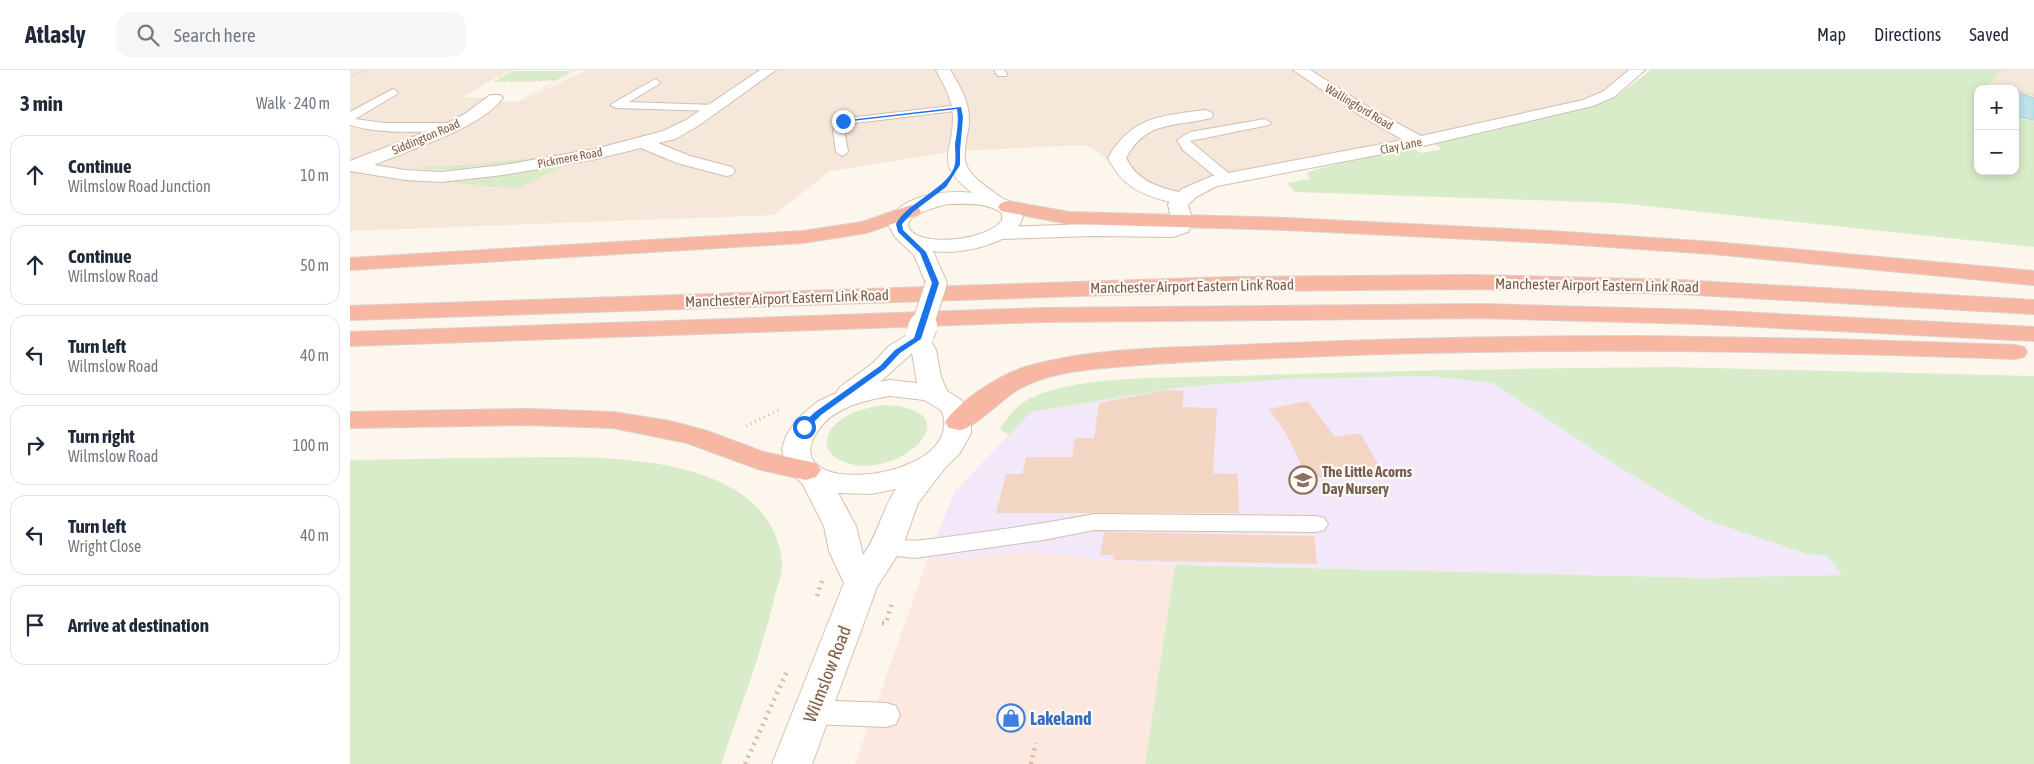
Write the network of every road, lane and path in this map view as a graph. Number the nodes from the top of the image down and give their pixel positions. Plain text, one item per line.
1 (369, 70) edge
2 (577, 70) edge
3 (769, 70) edge
4 (943, 70) edge
5 (1638, 70) edge
6 (1333, 72) dead end
7 (1305, 73) edge
8 (350, 76) edge
9 (558, 80) junction
10 (510, 82) dead end
11 (655, 82) dead end
12 (1982, 84) dead end
13 (1988, 85) edge
14 (2019, 91) edge
15 (393, 92) dead end
16 (2034, 95) edge
17 (494, 99) joint
18 (616, 105) junction
19 (716, 108) junction
20 (959, 108) junction
21 (604, 112) dead end
22 (1205, 115) dead end
23 (350, 117) edge
24 (350, 121) edge
25 (1265, 123) dead end
26 (452, 127) junction
27 (643, 142) junction
28 (1419, 142) junction
29 (842, 152) dead end
30 (958, 165) junction
31 (352, 166) edge
32 (726, 171) dead end
33 (1227, 179) junction
34 (1183, 199) junction
35 (1001, 204) junction
36 (913, 209) junction
37 (1183, 222) junction
38 (996, 235) junction
39 (908, 238) junction
40 (350, 264) edge
41 (943, 275) junction
42 (2034, 278) edge
43 (2034, 307) edge
44 (350, 313) edge
45 (2034, 334) edge
46 (919, 337) junction
47 (350, 339) edge
48 (2034, 353) edge
49 (936, 395) junction
50 (832, 405) junction
51 (350, 420) edge
52 (958, 422) junction
53 (936, 460) junction
54 (810, 473) junction
55 (1316, 524) dead end
56 (886, 548) junction
57 (824, 574) dead end
58 (879, 587) junction
59 (816, 600) dead end
60 (886, 624) dead end
61 (793, 660) dead end
62 (812, 712) junction
63 (886, 715) dead end
64 (1036, 743) dead end
65 (745, 764) edge
66 (792, 764) edge
67 (1031, 764) edge

1 - 8 path
2 - 9 path
3 - 19 street, Pickmere Road
4 - 20 street
5 - 28 street, Clay Lane
6 - 7 street
7 - 28 street, Wallingford Road
9 - 10 path
9 - 17 path
11 - 18 lane
12 - 13 path
14 - 16 path
15 - 23 lane
17 - 26 street, Siddington Road
18 - 19 lane
18 - 21 lane
19 - 27 street, Pickmere Road
20 - 29 lane
20 - 30 street
22 - 34 street
24 - 26 lane
25 - 33 lane
26 - 31 street, Siddington Road
27 - 31 street, Pickmere Road
27 - 32 street
28 - 33 street, Clay Lane
30 - 35 street
30 - 36 street
33 - 34 street, Clay Lane
34 - 37 street
35 - 36 street
35 - 37 highway
35 - 38 street
36 - 39 street
36 - 40 highway
37 - 38 street
37 - 42 highway
38 - 39 street
38 - 41 street
39 - 41 street
41 - 46 street, bridge
43 - 44 highway, Manchester Airport Eastern Link Road
45 - 47 highway, Manchester Airport Eastern Link Road
46 - 49 street
46 - 50 street
48 - 52 highway
49 - 50 street
49 - 52 street
50 - 54 street
51 - 54 highway
52 - 53 street
53 - 54 street
53 - 56 street, Wilmslow Road
54 - 58 street
55 - 56 lane
56 - 58 street, Wilmslow Road
57 - 59 path
58 - 60 path
58 - 62 street, Wilmslow Road
61 - 65 path
62 - 63 lane
62 - 66 street, Wilmslow Road
64 - 67 path

